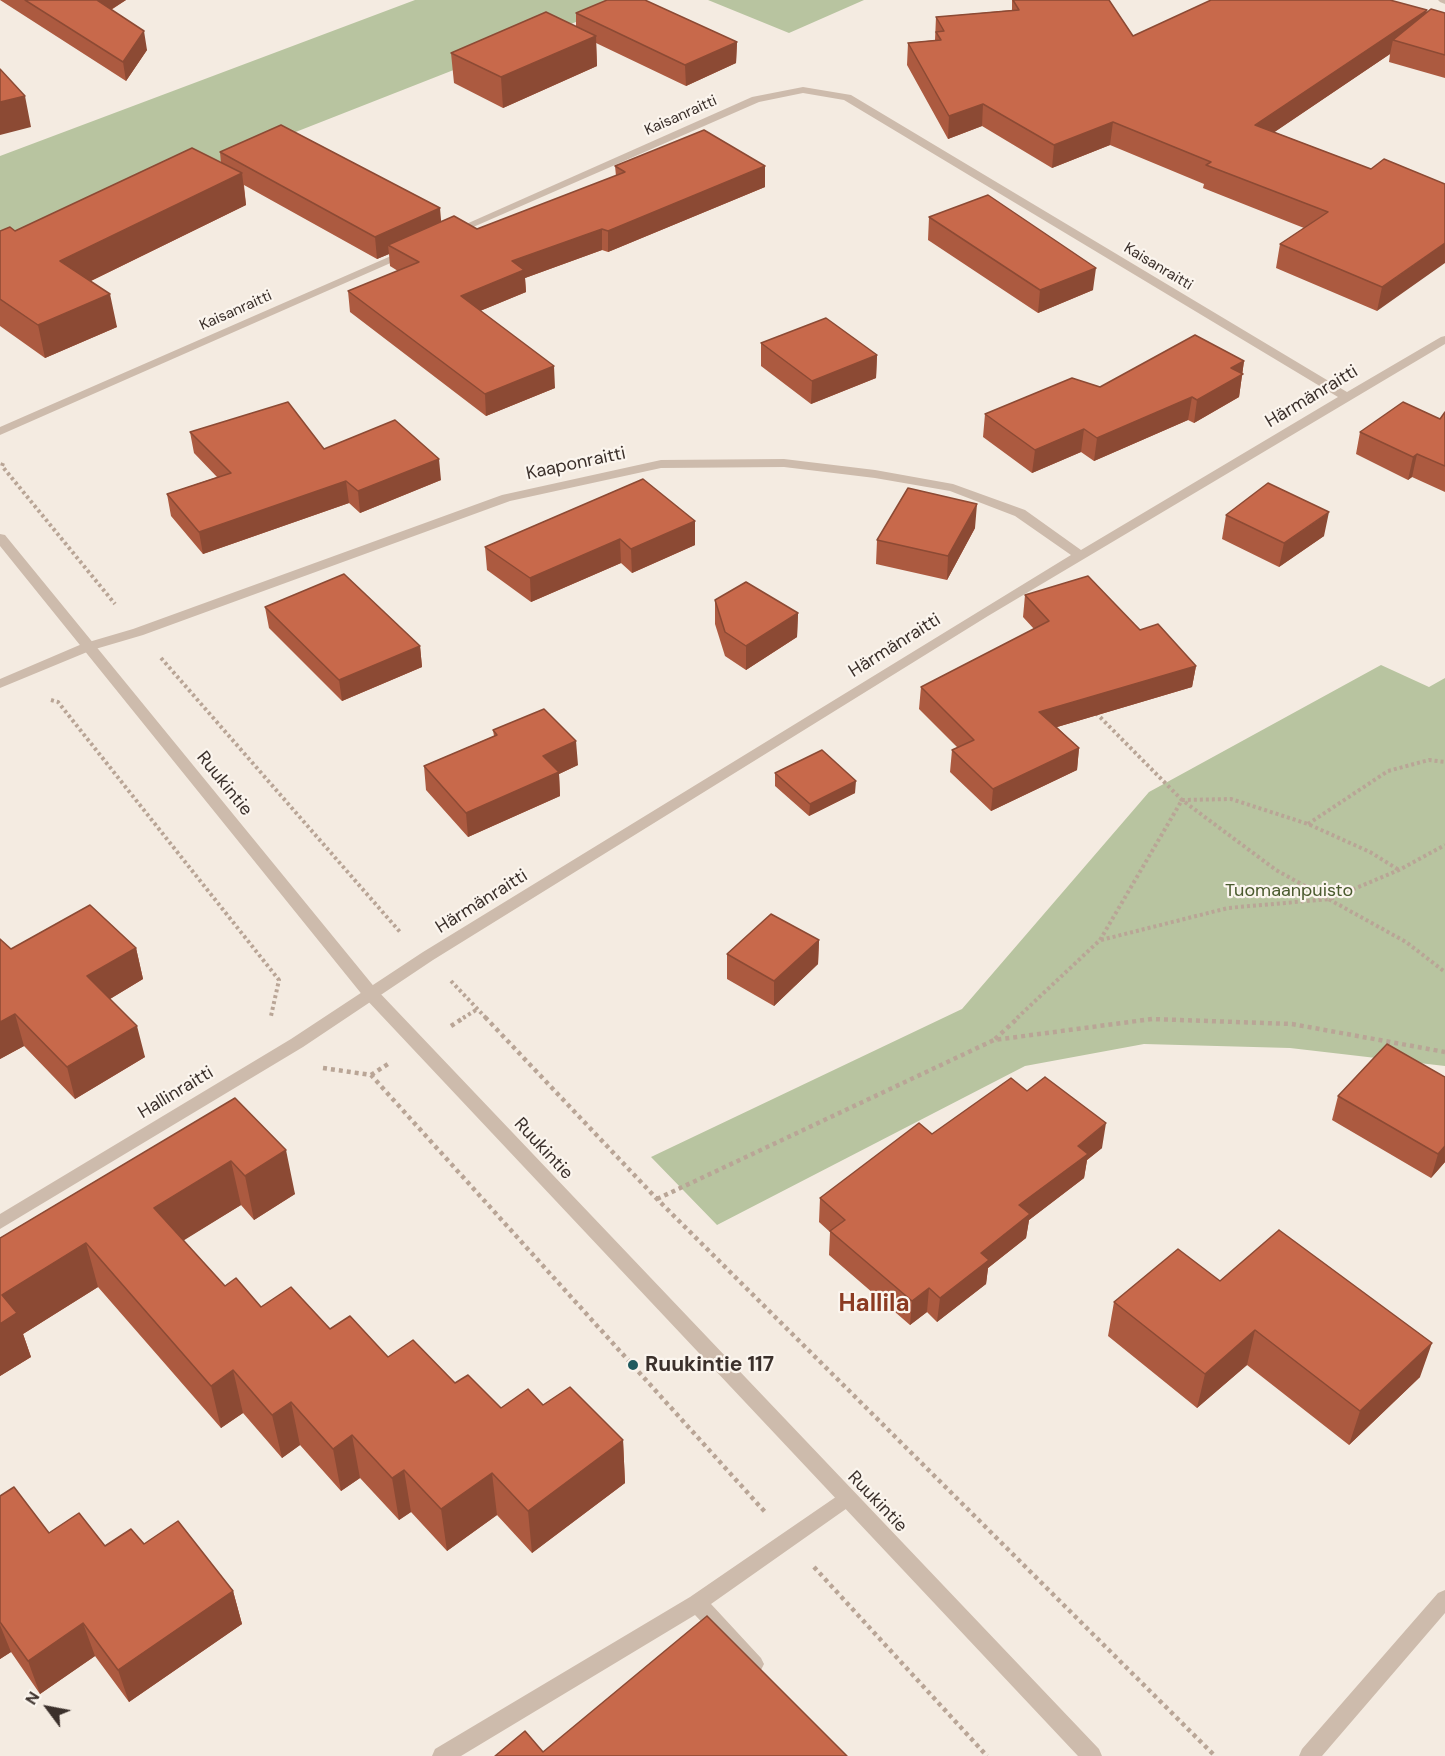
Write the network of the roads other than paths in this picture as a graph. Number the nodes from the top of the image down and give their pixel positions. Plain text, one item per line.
1 (438, 239) edge
2 (416, 248) edge
3 (1445, 339) edge
4 (1346, 398) junction
5 (0, 431) edge
6 (0, 538) edge
7 (1080, 555) junction
8 (87, 647) junction
9 (6, 680) edge
10 (370, 993) junction
11 (0, 1222) edge
12 (846, 1498) junction
13 (1445, 1599) edge
14 (697, 1603) junction
15 (769, 1680) edge
16 (442, 1756) edge
17 (1092, 1756) edge
18 (1310, 1756) edge

1 - 4 street, Kaisanraitti
2 - 5 street, Kaisanraitti
3 - 4 street, Härmänraitti
4 - 7 street, Härmänraitti
6 - 8 street, Ruukintie
7 - 8 street, Kaaponraitti
7 - 10 street, Härmänraitti
8 - 9 street, Kaaponraitti
8 - 10 street, Ruukintie
10 - 11 street, Hallinraitti
10 - 12 street, Ruukintie
12 - 14 street
12 - 17 street, Ruukintie
13 - 18 street
14 - 15 street
14 - 16 street

